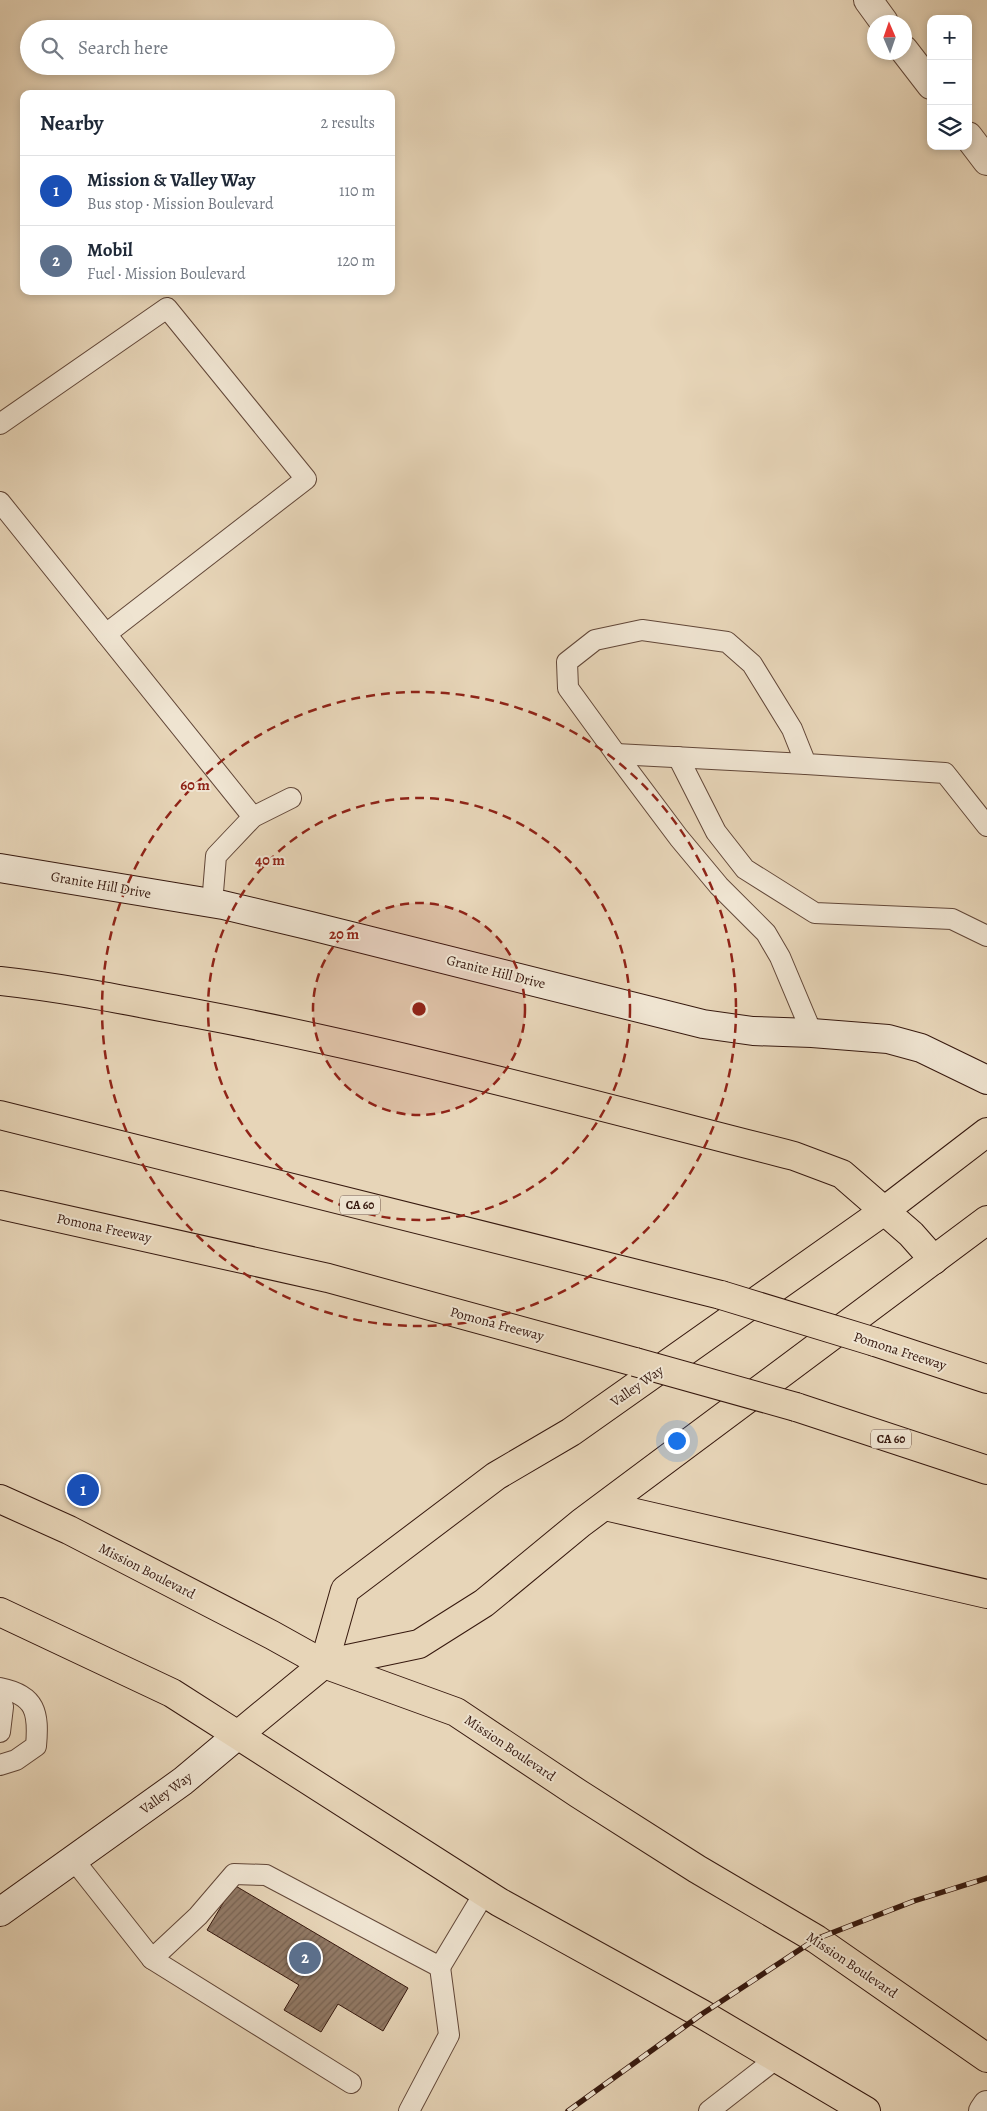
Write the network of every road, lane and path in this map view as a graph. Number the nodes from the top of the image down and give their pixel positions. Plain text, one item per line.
1 (868, 0) edge
2 (879, 15) edge
3 (912, 60) edge
4 (927, 80) edge
5 (972, 141) edge
6 (987, 161) edge
7 (0, 424) edge
8 (0, 502) edge
9 (106, 634) junction
10 (616, 754) junction
11 (678, 757) junction
12 (806, 764) junction
13 (291, 798) dead end
14 (253, 817) junction
15 (986, 824) edge
16 (0, 868) edge
17 (212, 904) junction
18 (987, 936) edge
19 (0, 981) edge
20 (812, 1033) junction
21 (987, 1080) edge
22 (0, 1115) edge
23 (987, 1132) edge
24 (0, 1205) edge
25 (884, 1211) junction
26 (987, 1220) edge
27 (934, 1260) junction
28 (987, 1379) edge
29 (987, 1470) edge
30 (0, 1498) edge
31 (605, 1506) junction
32 (987, 1594) edge
33 (0, 1612) edge
34 (324, 1664) junction
35 (0, 1688) edge
36 (0, 1696) edge
37 (0, 1732) edge
38 (239, 1734) junction
39 (0, 1766) edge
40 (73, 1859) junction
41 (485, 1892) junction
42 (0, 1912) edge
43 (152, 1959) junction
44 (440, 1967) junction
45 (777, 2058) junction
46 (987, 2058) edge
47 (351, 2083) dead end
48 (987, 2105) edge
49 (409, 2111) edge
50 (709, 2111) edge
51 (866, 2111) edge
52 (982, 2111) edge

1 - 2 street
3 - 4 street
5 - 6 street
7 - 9 lane
8 - 9 lane
9 - 14 lane
10 - 11 lane
10 - 12 lane
10 - 20 lane
11 - 12 lane
11 - 18 lane
12 - 15 lane
13 - 14 lane
14 - 17 lane
16 - 17 street, Granite Hill Drive
17 - 20 street, Granite Hill Drive
19 - 25 main road
20 - 21 street, Granite Hill Drive
22 - 28 main road, Pomona Freeway / CA 60, bridge
23 - 25 main road, Valley Way
24 - 29 main road, Pomona Freeway / CA 60, bridge
25 - 27 main road
25 - 34 main road, Valley Way
26 - 27 main road, Valley Way
27 - 31 main road, Valley Way
30 - 34 main road, Mission Boulevard
31 - 32 main road
31 - 34 main road, Valley Way
33 - 38 main road
34 - 38 main road, Valley Way
34 - 46 main road, Mission Boulevard
35 - 39 lane
36 - 37 lane
38 - 40 street, Valley Way
38 - 41 main road
40 - 42 street, Valley Way
40 - 43 lane
41 - 44 lane
41 - 45 main road
43 - 44 lane
43 - 47 lane
44 - 49 lane
45 - 50 lane
45 - 51 main road
48 - 52 street

